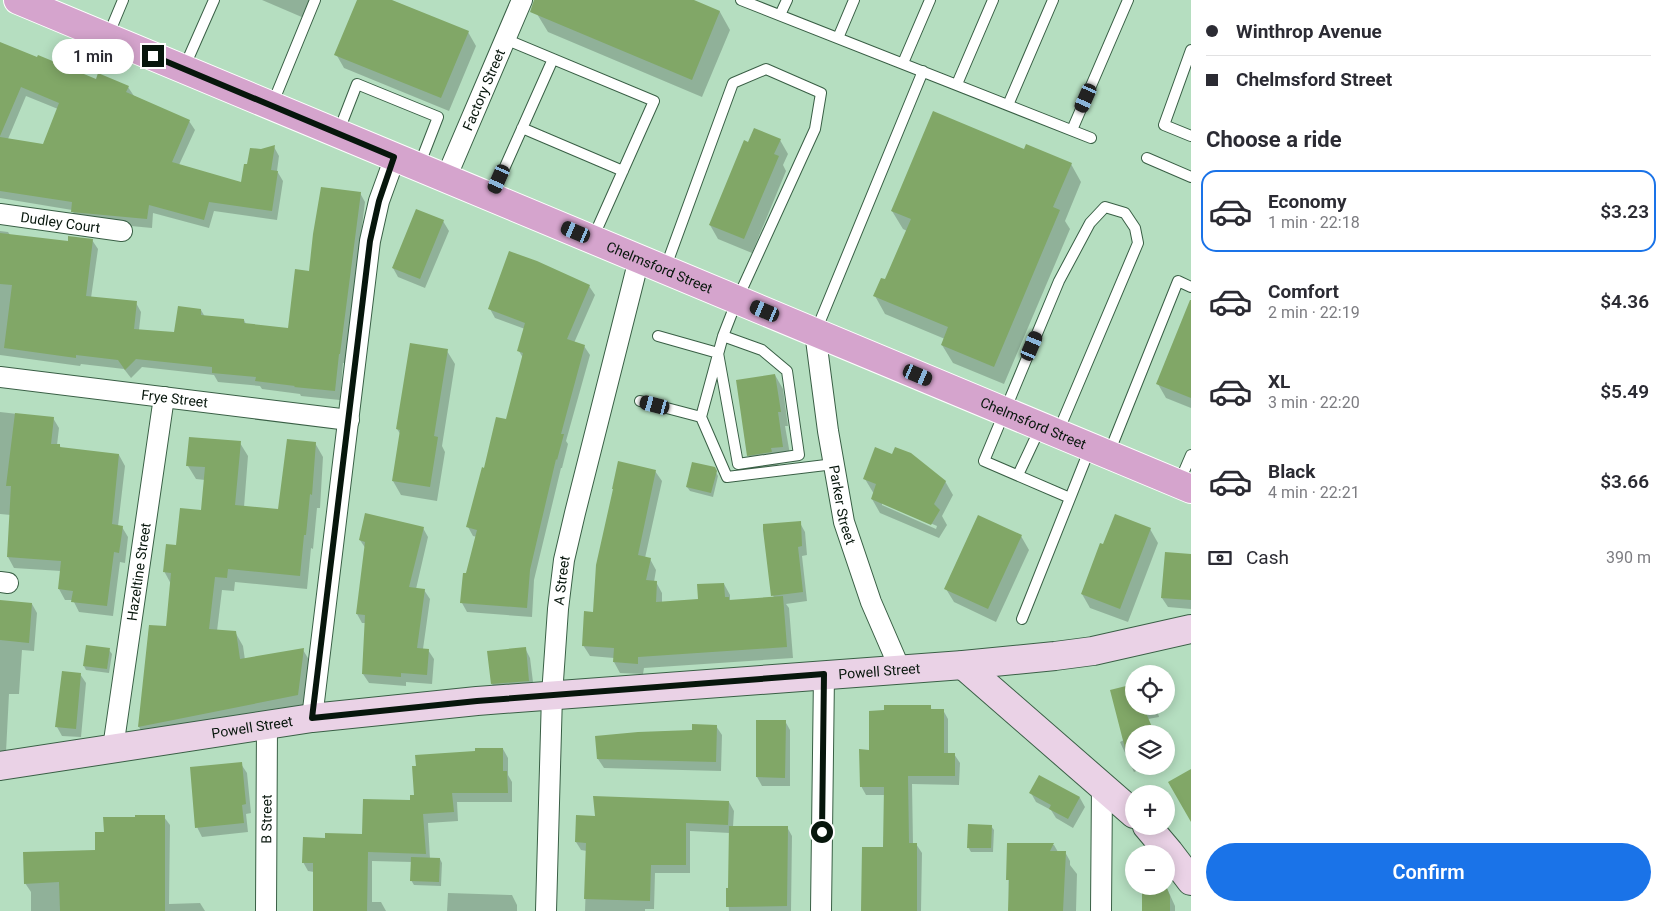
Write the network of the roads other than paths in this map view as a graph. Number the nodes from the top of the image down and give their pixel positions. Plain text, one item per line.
1 (18, 0) edge
2 (123, 0) edge
3 (214, 0) edge
4 (315, 0) edge
5 (740, 0) edge
6 (787, 0) edge
7 (854, 0) edge
8 (930, 0) edge
9 (994, 0) edge
10 (1053, 0) edge
11 (1128, 0) edge
12 (518, 1) edge
13 (780, 16) junction
14 (108, 37) junction
15 (838, 38) junction
16 (505, 39) junction
17 (1191, 50) edge
18 (553, 59) junction
19 (903, 63) junction
20 (183, 69) junction
21 (923, 71) junction
22 (957, 84) junction
23 (1008, 105) junction
24 (272, 106) junction
25 (522, 128) junction
26 (1072, 130) junction
27 (338, 133) junction
28 (1191, 136) edge
29 (1090, 138) dead end
30 (1147, 158) dead end
31 (407, 162) junction
32 (623, 171) junction
33 (1191, 177) edge
34 (446, 178) junction
35 (492, 196) junction
36 (0, 214) edge
37 (122, 231) dead end
38 (592, 239) junction
39 (639, 259) junction
40 (665, 270) junction
41 (1191, 287) edge
42 (737, 300) junction
43 (815, 332) junction
44 (658, 336) dead end
45 (723, 336) junction
46 (718, 353) junction
47 (0, 377) edge
48 (164, 397) junction
49 (640, 401) dead end
50 (1004, 411) junction
51 (701, 417) junction
52 (349, 420) junction
53 (1049, 430) junction
54 (1099, 450) junction
55 (1191, 455) edge
56 (834, 464) junction
57 (1018, 475) junction
58 (1185, 486) edge
59 (1070, 498) junction
60 (1022, 619) dead end
61 (1191, 629) edge
62 (963, 665) junction
63 (900, 669) junction
64 (824, 674) junction
65 (552, 695) junction
66 (312, 718) junction
67 (267, 725) junction
68 (113, 748) junction
69 (0, 766) edge
70 (1102, 786) junction
71 (1125, 806) edge
72 (1155, 835) edge
73 (1190, 879) edge
74 (266, 911) edge
75 (546, 911) edge
76 (820, 911) edge
77 (1101, 911) edge

1 - 14 main road, Chelmsford Street
2 - 14 lane
3 - 20 lane
4 - 24 lane
5 - 13 lane
6 - 13 lane
7 - 15 lane
8 - 19 lane
9 - 22 lane
10 - 23 lane
11 - 26 lane
12 - 16 street, Factory Street
13 - 15 lane
14 - 20 main road, Chelmsford Street
15 - 19 lane
16 - 18 lane
16 - 34 street, Factory Street
17 - 28 lane
18 - 25 lane
18 - 32 lane
19 - 21 lane
20 - 24 main road, Chelmsford Street
21 - 22 lane
21 - 43 lane
22 - 23 lane
23 - 26 lane
24 - 27 main road, Chelmsford Street
25 - 32 lane
25 - 35 lane
26 - 29 lane
27 - 31 main road, Chelmsford Street
27 - 31 lane
30 - 33 lane
31 - 34 main road, Chelmsford Street
31 - 52 street
32 - 38 lane
34 - 35 main road, Chelmsford Street
35 - 38 main road, Chelmsford Street
36 - 37 street, Dudley Court
38 - 39 main road, Chelmsford Street
39 - 40 main road, Chelmsford Street
39 - 65 street, A Street
40 - 42 main road, Chelmsford Street
40 - 42 lane
41 - 54 lane
42 - 43 main road, Chelmsford Street
42 - 45 lane
43 - 50 main road, Chelmsford Street
43 - 56 street, Parker Street
44 - 46 lane
45 - 46 lane
45 - 46 lane
46 - 51 lane
47 - 48 street, Frye Street
48 - 52 street, Frye Street
48 - 68 street, Hazeltine Street
49 - 51 lane
50 - 53 main road, Chelmsford Street
50 - 53 lane
50 - 57 lane
51 - 56 lane
52 - 66 street
53 - 54 main road, Chelmsford Street
53 - 57 lane
54 - 58 main road, Chelmsford Street
54 - 59 lane
55 - 58 lane
56 - 63 street, Parker Street
57 - 59 lane
59 - 60 lane
61 - 62 street, Powell Street
62 - 63 street, Powell Street
62 - 70 street
63 - 64 street, Powell Street
64 - 65 street, Powell Street
64 - 76 street
65 - 66 street, Powell Street
65 - 75 street, A Street
66 - 67 street, Powell Street
67 - 68 street, Powell Street
67 - 74 street, B Street
68 - 69 street, Powell Street
70 - 71 street
70 - 77 street
72 - 73 street

